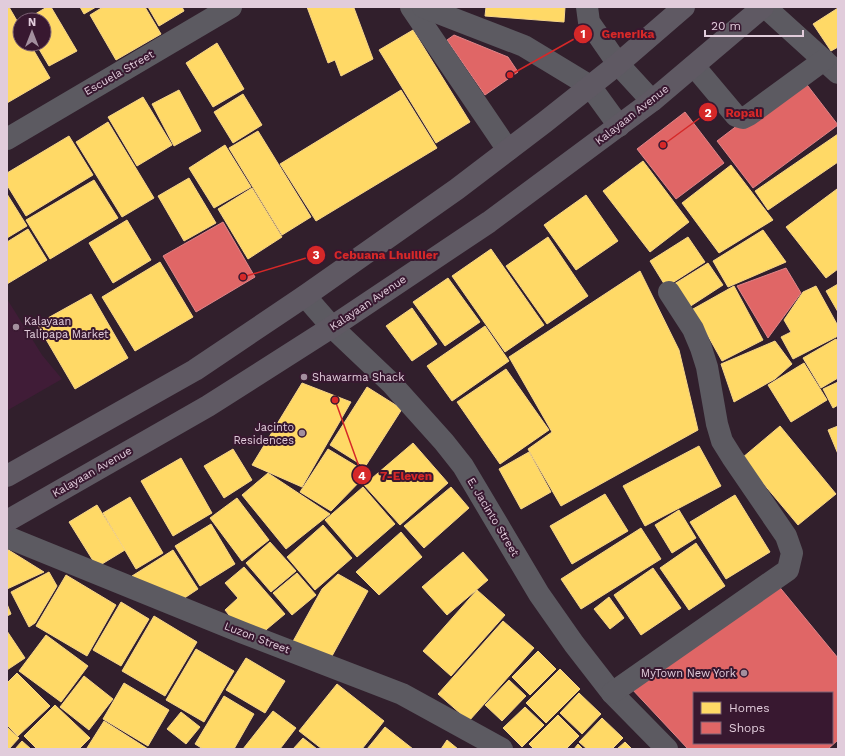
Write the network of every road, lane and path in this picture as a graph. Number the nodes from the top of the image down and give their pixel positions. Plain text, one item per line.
1 (231, 7) edge
2 (411, 7) edge
3 (423, 7) edge
4 (587, 7) edge
5 (684, 7) edge
6 (764, 7) edge
7 (618, 64) junction
8 (694, 66) junction
9 (831, 66) edge
10 (590, 86) junction
11 (652, 101) junction
12 (619, 126) junction
13 (7, 139) edge
14 (508, 150) junction
15 (669, 292) dead end
16 (305, 296) junction
17 (332, 327) junction
18 (7, 476) edge
19 (7, 521) edge
20 (7, 537) edge
21 (612, 693) junction
22 (502, 749) edge
23 (667, 749) edge

1 - 13 street, Escuela Street
2 - 14 street
3 - 10 street
4 - 7 street
5 - 7 main road
6 - 8 main road, Kalayaan Avenue
6 - 9 street
7 - 10 main road
7 - 11 street
8 - 9 street
8 - 11 main road, Kalayaan Avenue
10 - 12 street
10 - 14 main road
11 - 12 main road, Kalayaan Avenue
12 - 17 main road, Kalayaan Avenue
14 - 16 main road
15 - 21 street
16 - 17 street, E. Jacinto Street
16 - 18 main road
17 - 19 main road, Kalayaan Avenue
17 - 21 street, E. Jacinto Street
20 - 22 street, Luzon Street
21 - 23 street, E. Jacinto Street

